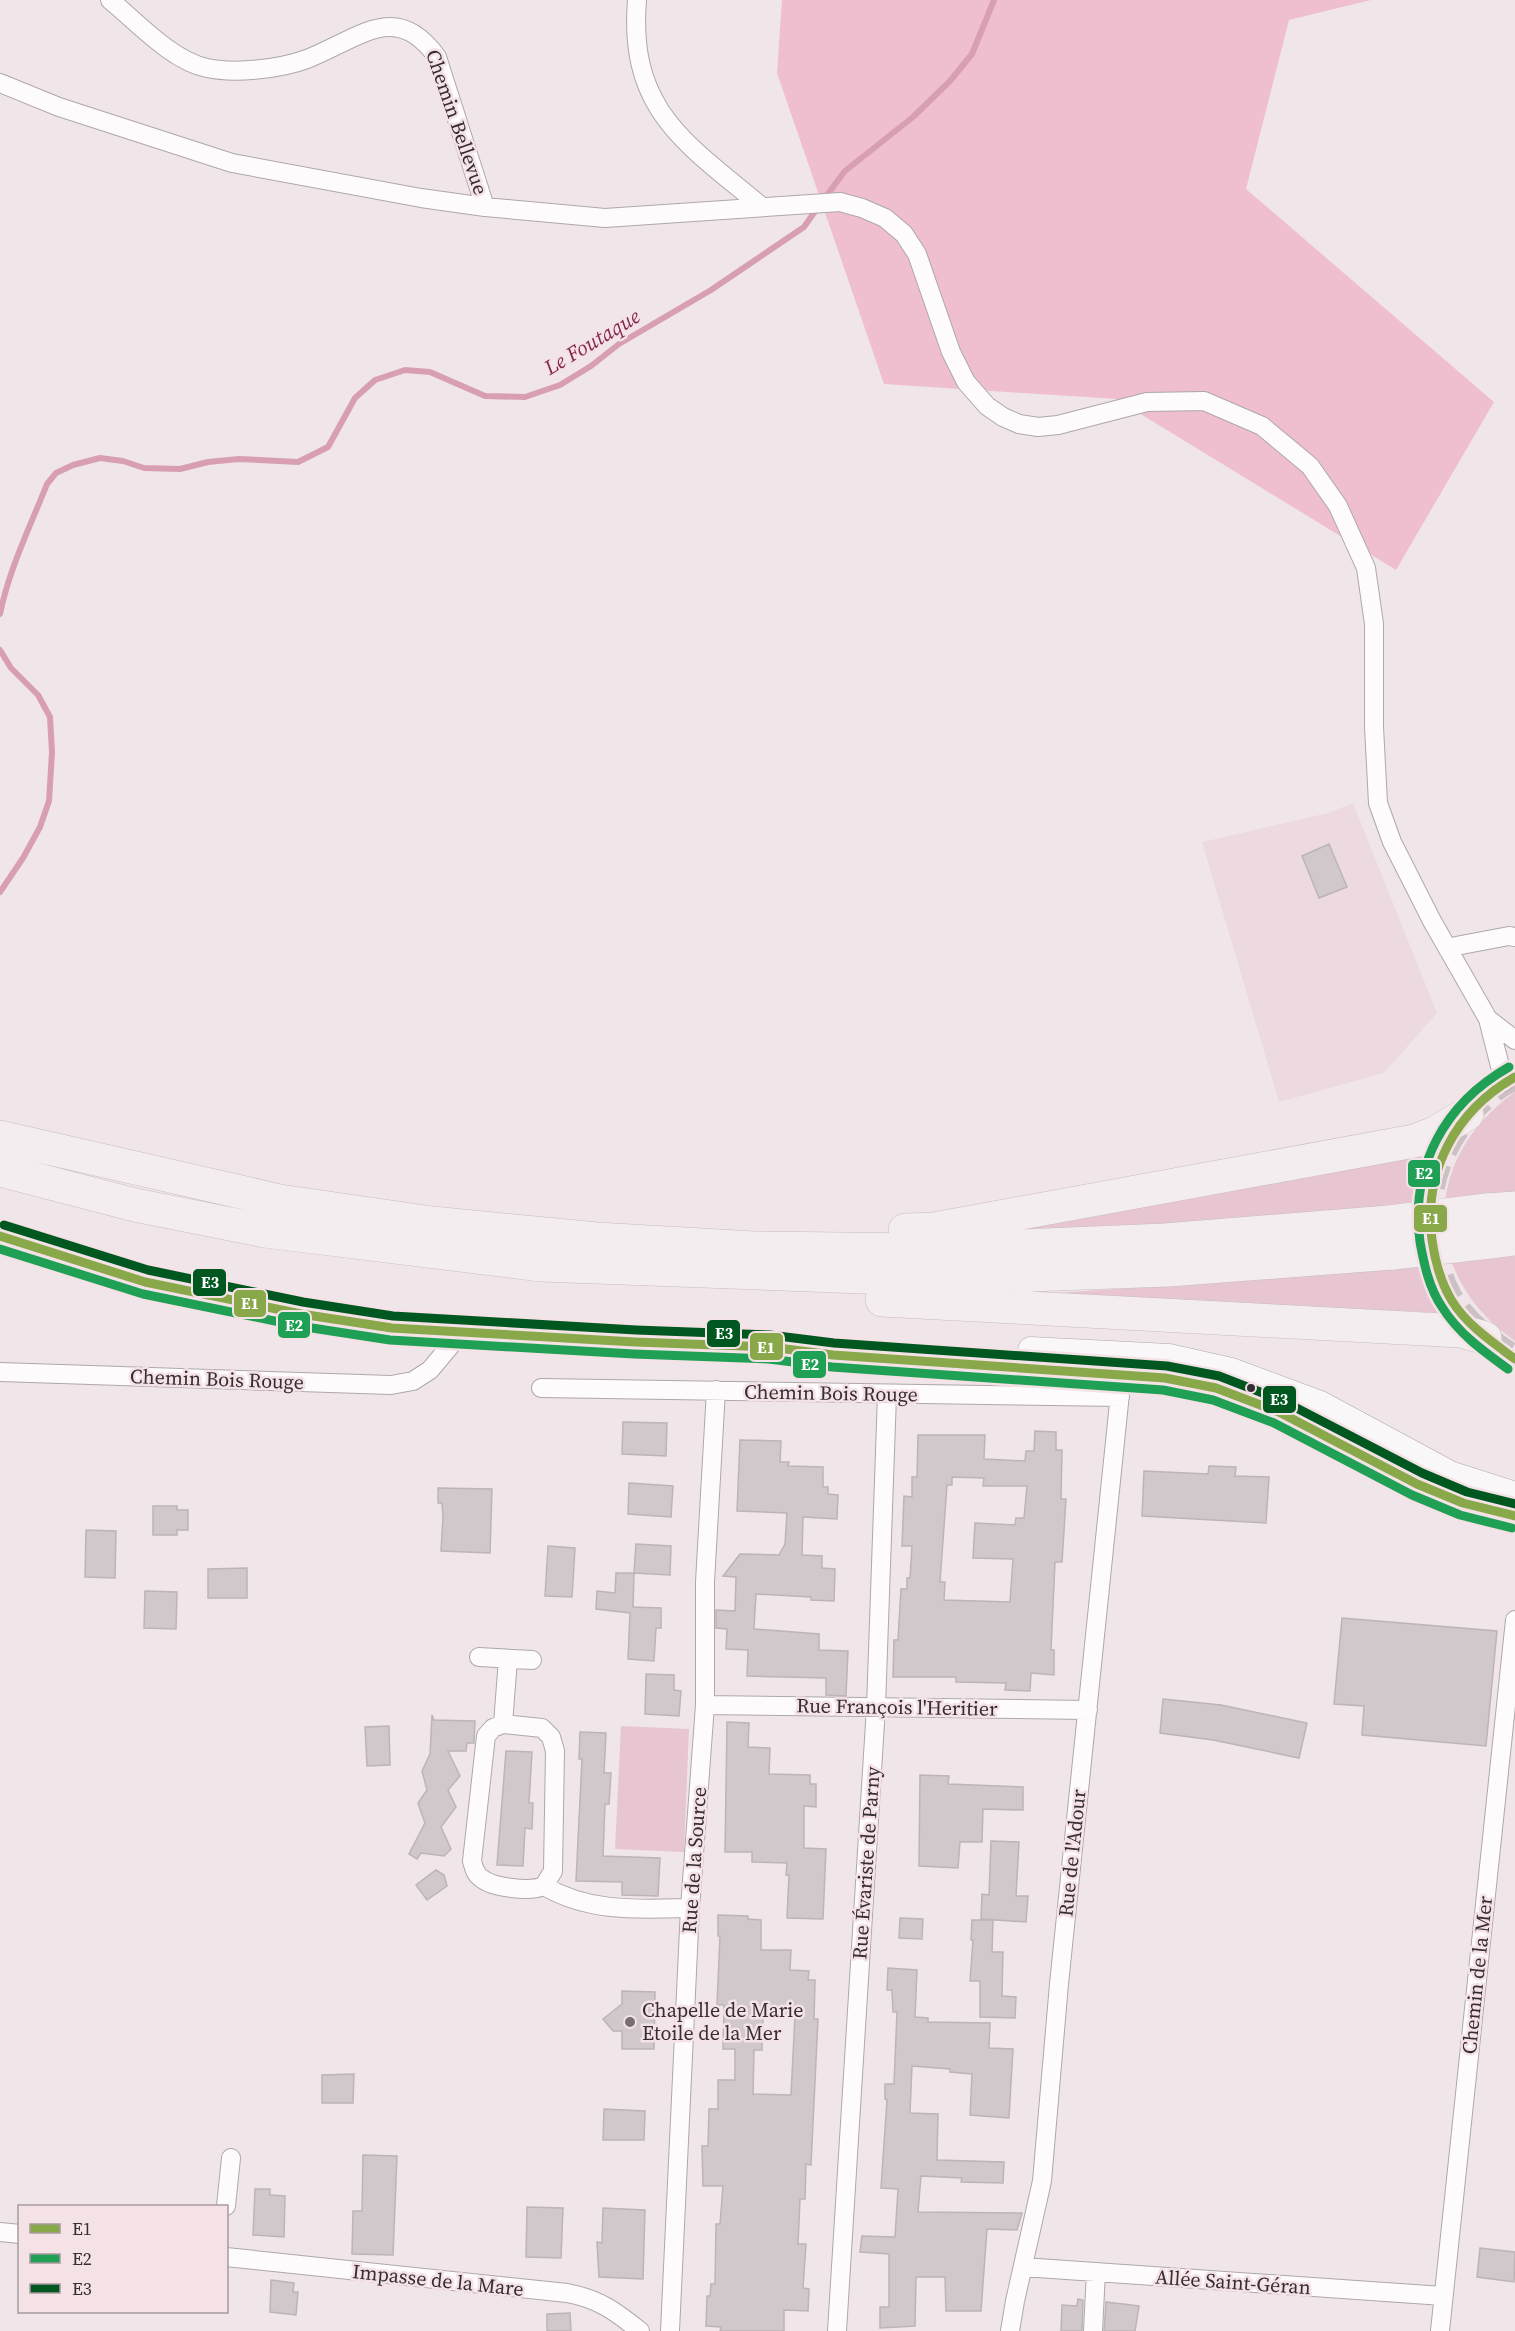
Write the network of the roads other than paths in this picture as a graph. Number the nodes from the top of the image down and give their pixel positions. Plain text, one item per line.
1 (110, 0) edge
2 (637, 0) edge
3 (0, 83) edge
4 (485, 207) junction
5 (762, 207) junction
6 (1515, 937) edge
7 (1449, 951) junction
8 (1488, 1019) junction
9 (1515, 1041) edge
10 (1504, 1082) dead end
11 (1467, 1114) dead end
12 (0, 1137) edge
13 (0, 1170) edge
14 (280, 1201) junction
15 (1502, 1225) edge
16 (0, 1236) edge
17 (1391, 1238) junction
18 (541, 1265) junction
19 (461, 1333) junction
20 (1485, 1338) dead end
21 (770, 1347) junction
22 (0, 1372) edge
23 (1121, 1385) junction
24 (541, 1388) dead end
25 (716, 1390) junction
26 (887, 1395) junction
27 (1280, 1401) junction
28 (1515, 1495) edge
29 (1515, 1516) edge
30 (1515, 1620) edge
31 (479, 1657) dead end
32 (508, 1659) junction
33 (532, 1660) dead end
34 (705, 1705) junction
35 (876, 1707) junction
36 (1088, 1710) junction
37 (503, 1724) junction
38 (544, 1886) junction
39 (690, 1908) junction
40 (231, 2158) dead end
41 (226, 2205) edge
42 (0, 2232) edge
43 (18, 2234) edge
44 (228, 2257) edge
45 (1023, 2267) junction
46 (1096, 2272) junction
47 (1443, 2296) junction
48 (640, 2331) edge
49 (670, 2331) edge
50 (837, 2331) edge
51 (1010, 2331) edge
52 (1093, 2331) edge
53 (1440, 2331) edge

1 - 4 street, Chemin Bellevue
2 - 5 street
3 - 4 street
4 - 5 street
5 - 7 street
6 - 7 street
7 - 8 street
8 - 9 street
8 - 10 street
11 - 14 highway
12 - 14 highway
13 - 18 highway
14 - 17 highway
15 - 17 highway, bridge
16 - 19 main road
17 - 18 highway
18 - 20 highway
19 - 21 main road
19 - 22 street, Chemin Bois Rouge
21 - 23 main road
21 - 27 main road
23 - 26 street, Chemin Bois Rouge
23 - 27 main road
23 - 36 street, Rue de l'Adour
24 - 25 street, Chemin Bois Rouge
25 - 26 street, Chemin Bois Rouge
25 - 34 street, Rue de la Source
26 - 35 street, Rue Évariste de Parny
27 - 28 main road
27 - 29 main road
30 - 47 street, Chemin de la Mer
31 - 32 street
32 - 33 street
32 - 37 street
34 - 35 street, Rue François l'Heritier
34 - 39 street, Rue de la Source
35 - 36 street, Rue François l'Heritier
35 - 50 street, Rue Évariste de Parny
36 - 45 street, Rue de l'Adour
37 - 38 street
37 - 38 street
38 - 39 street
39 - 49 street, Rue de la Source
40 - 41 street
42 - 43 street
44 - 48 street, Impasse de la Mare
45 - 46 street, Allée Saint-Géran
45 - 51 street, Rue de l'Adour
46 - 47 street, Allée Saint-Géran
46 - 52 street
47 - 53 street, Chemin de la Mer

